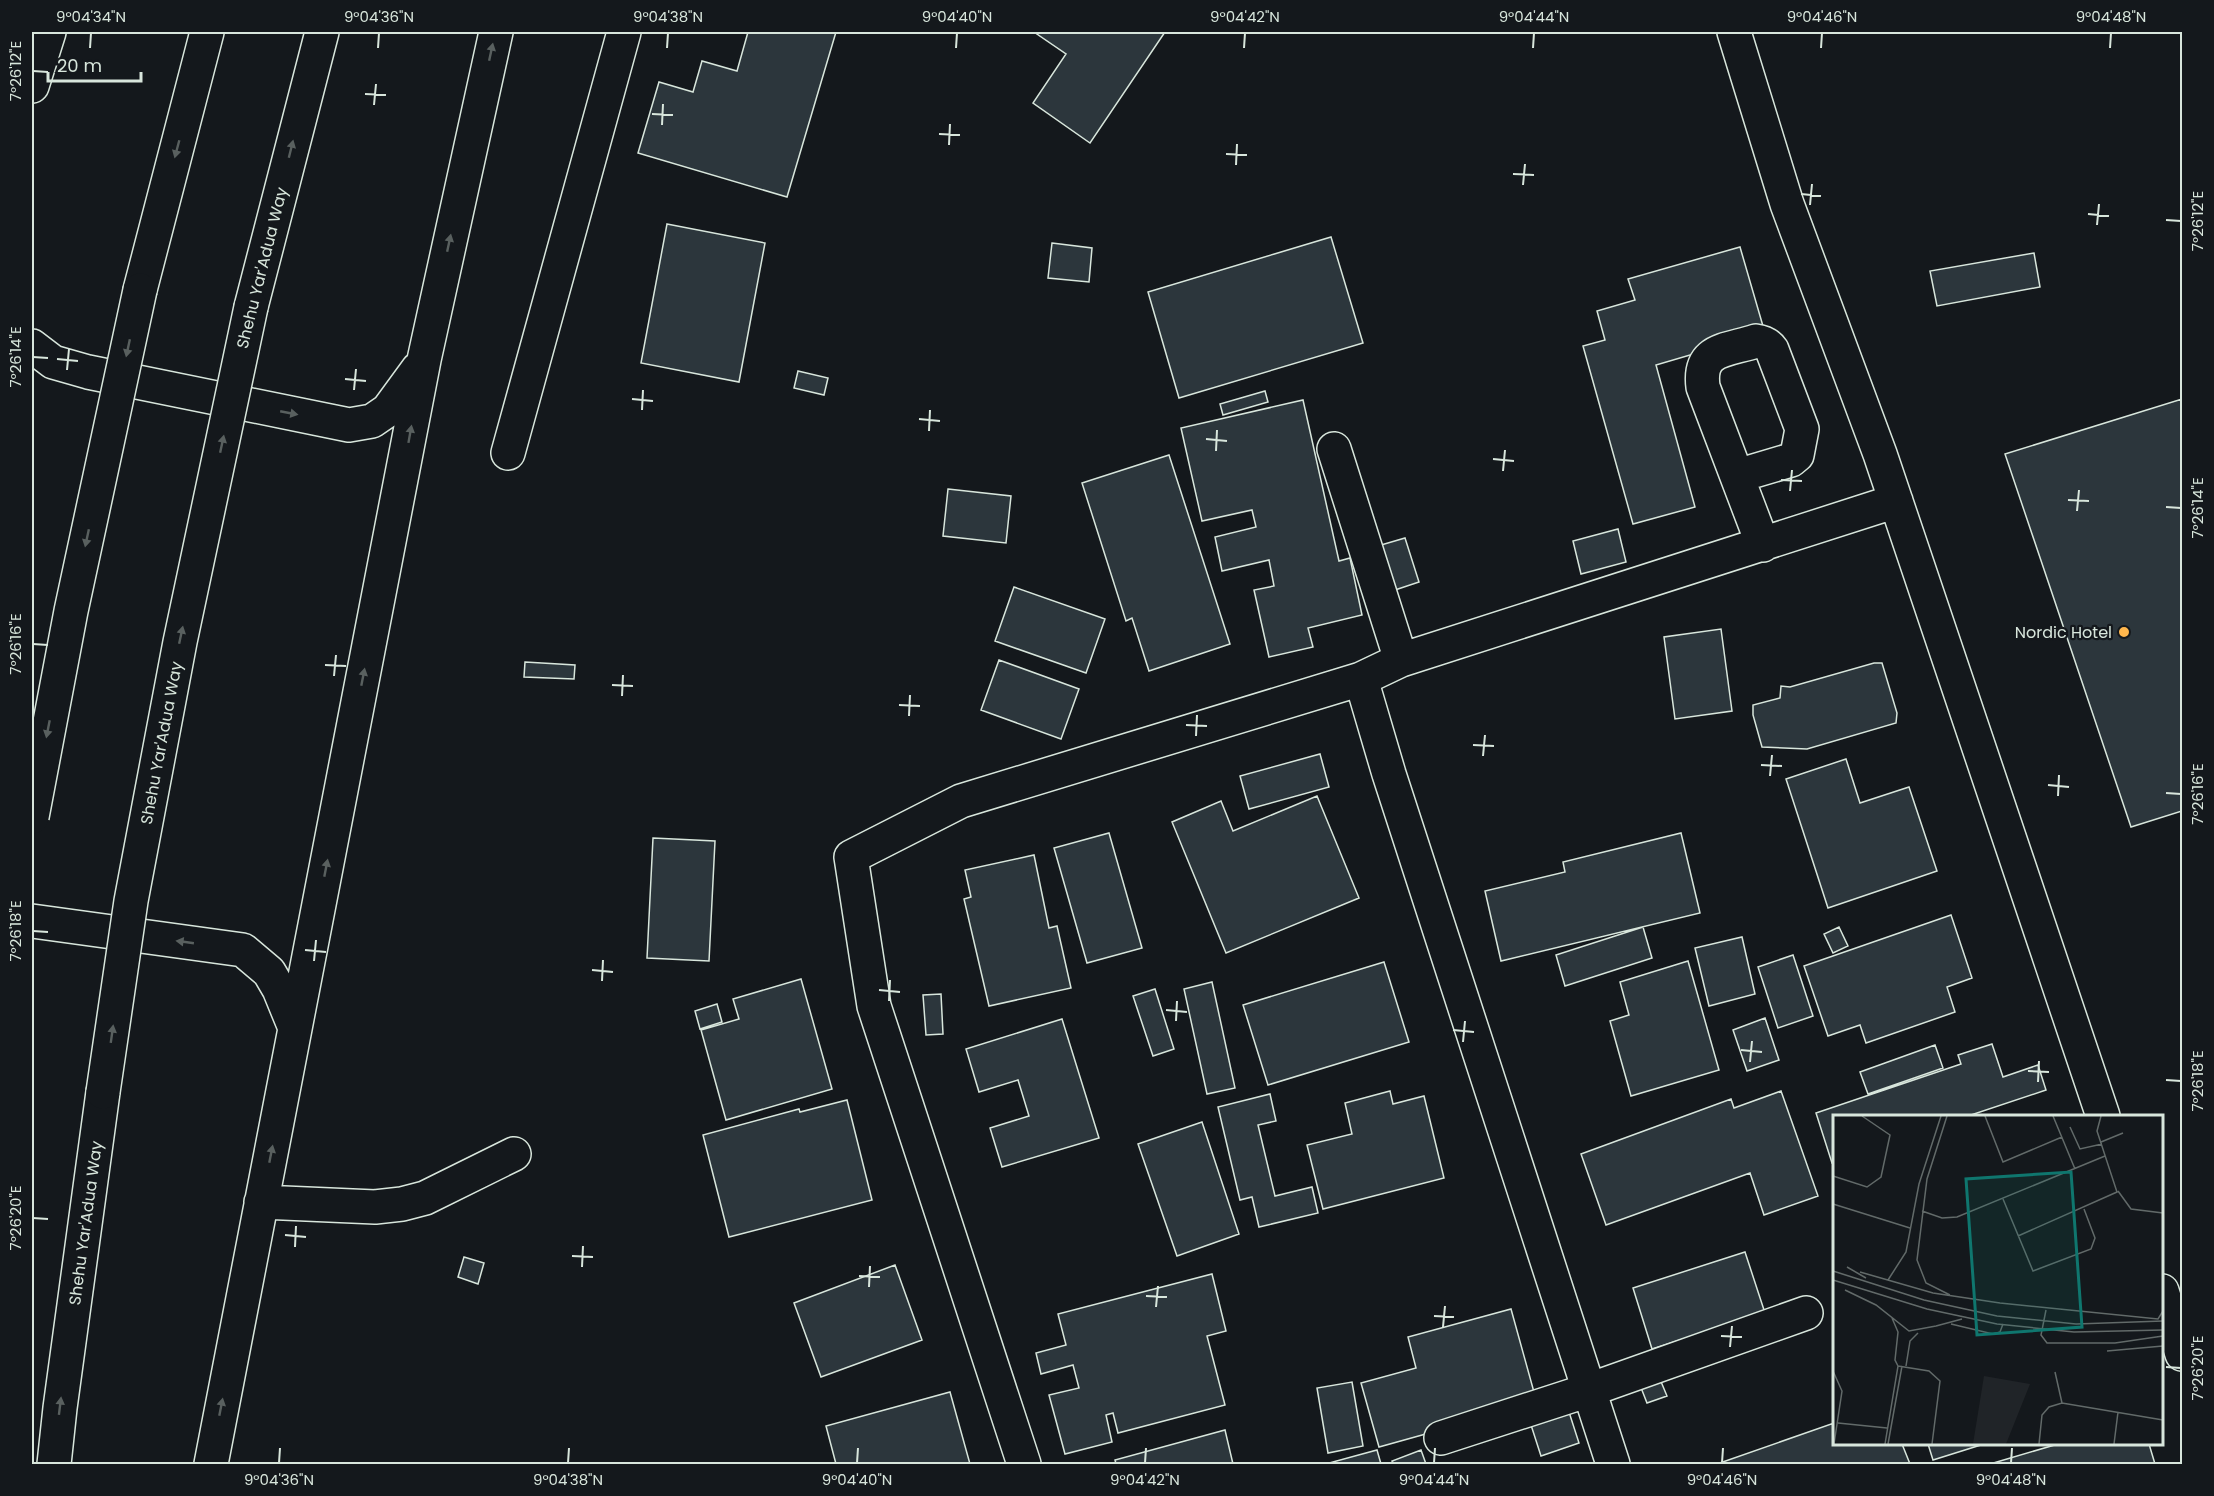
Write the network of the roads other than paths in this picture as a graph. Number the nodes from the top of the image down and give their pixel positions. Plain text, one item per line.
1 (49, 32) edge
2 (196, 32) edge
3 (207, 32) edge
4 (322, 32) edge
5 (496, 32) edge
6 (624, 32) edge
7 (1734, 32) edge
8 (32, 86) edge
9 (186, 113) junction
10 (32, 346) edge
11 (424, 360) junction
12 (1334, 449) dead end
13 (508, 453) dead end
14 (1737, 476) dead end
15 (1896, 501) junction
16 (1763, 545) junction
17 (1401, 660) junction
18 (1361, 679) junction
19 (32, 817) edge
20 (32, 921) edge
21 (296, 1028) junction
22 (2103, 1115) edge
23 (514, 1154) dead end
24 (261, 1202) junction
25 (2163, 1294) edge
26 (1806, 1312) dead end
27 (2182, 1348) edge
28 (1588, 1390) junction
29 (1441, 1438) dead end
30 (54, 1464) edge
31 (211, 1464) edge
32 (1024, 1464) edge
33 (1613, 1464) edge

1 - 8 main road
2 - 9 main road
3 - 9 main road
30 -> 4 main road, Shehu Yar'Adua Way, bridge
11 -> 5 main road
6 - 13 main road
7 - 15 main road
9 -> 19 main road, bridge
10 -> 11 main road
21 -> 11 main road
12 - 17 main road
14 - 16 main road
15 - 16 main road
15 - 22 main road
16 - 17 main road
17 - 18 main road
18 - 28 main road
18 - 32 main road
21 -> 20 main road
24 -> 21 main road
23 - 24 main road
31 -> 24 main road
25 - 27 main road
26 - 28 main road
28 - 29 main road
28 - 33 main road

